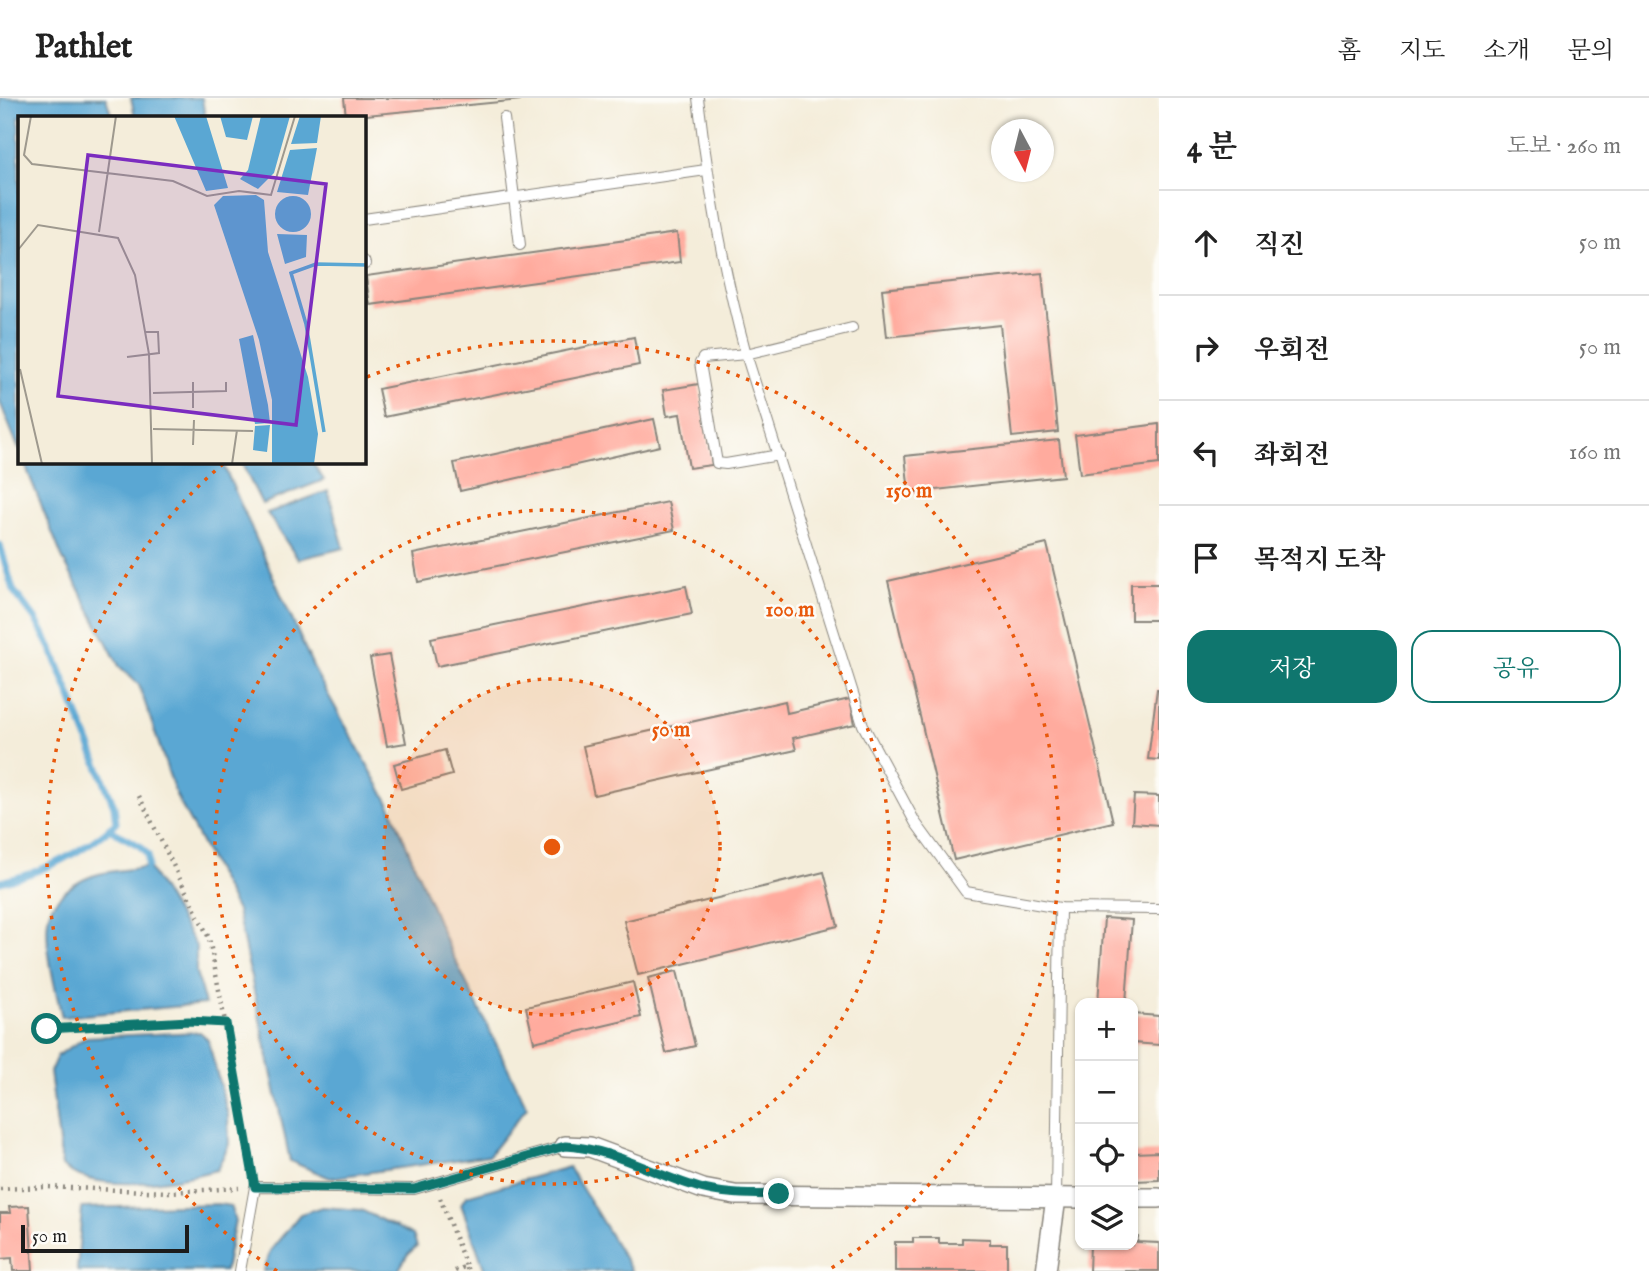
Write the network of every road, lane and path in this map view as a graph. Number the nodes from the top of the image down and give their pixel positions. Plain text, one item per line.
1 (698, 98) edge
2 (504, 118) dead end
3 (706, 170) junction
4 (515, 198) junction
5 (366, 219) edge
6 (520, 245) dead end
7 (852, 328) dead end
8 (746, 354) junction
9 (779, 455) junction
10 (139, 796) dead end
11 (1060, 908) junction
12 (1159, 909) edge
13 (226, 1023) junction
14 (47, 1029) dead end
15 (565, 1146) joint
16 (435, 1184) junction
17 (255, 1187) junction
18 (0, 1189) edge
19 (1056, 1198) junction
20 (1075, 1198) edge
21 (1138, 1198) edge
22 (1159, 1198) edge
23 (467, 1268) edge
24 (240, 1271) edge
25 (455, 1271) edge
26 (1046, 1271) edge

1 - 3 lane
2 - 4 lane
3 - 4 lane
3 - 8 lane
4 - 5 lane
4 - 6 lane
7 - 8 lane
8 - 9 lane
8 - 9 lane
9 - 11 lane
10 - 13 path
11 - 12 lane
11 - 19 lane
13 - 14 path
13 - 17 path
15 - 16 lane
15 - 19 street
16 - 17 lane
16 - 23 path
17 - 18 path
17 - 24 lane
19 - 20 street
19 - 26 street
21 - 22 street
23 - 25 path

